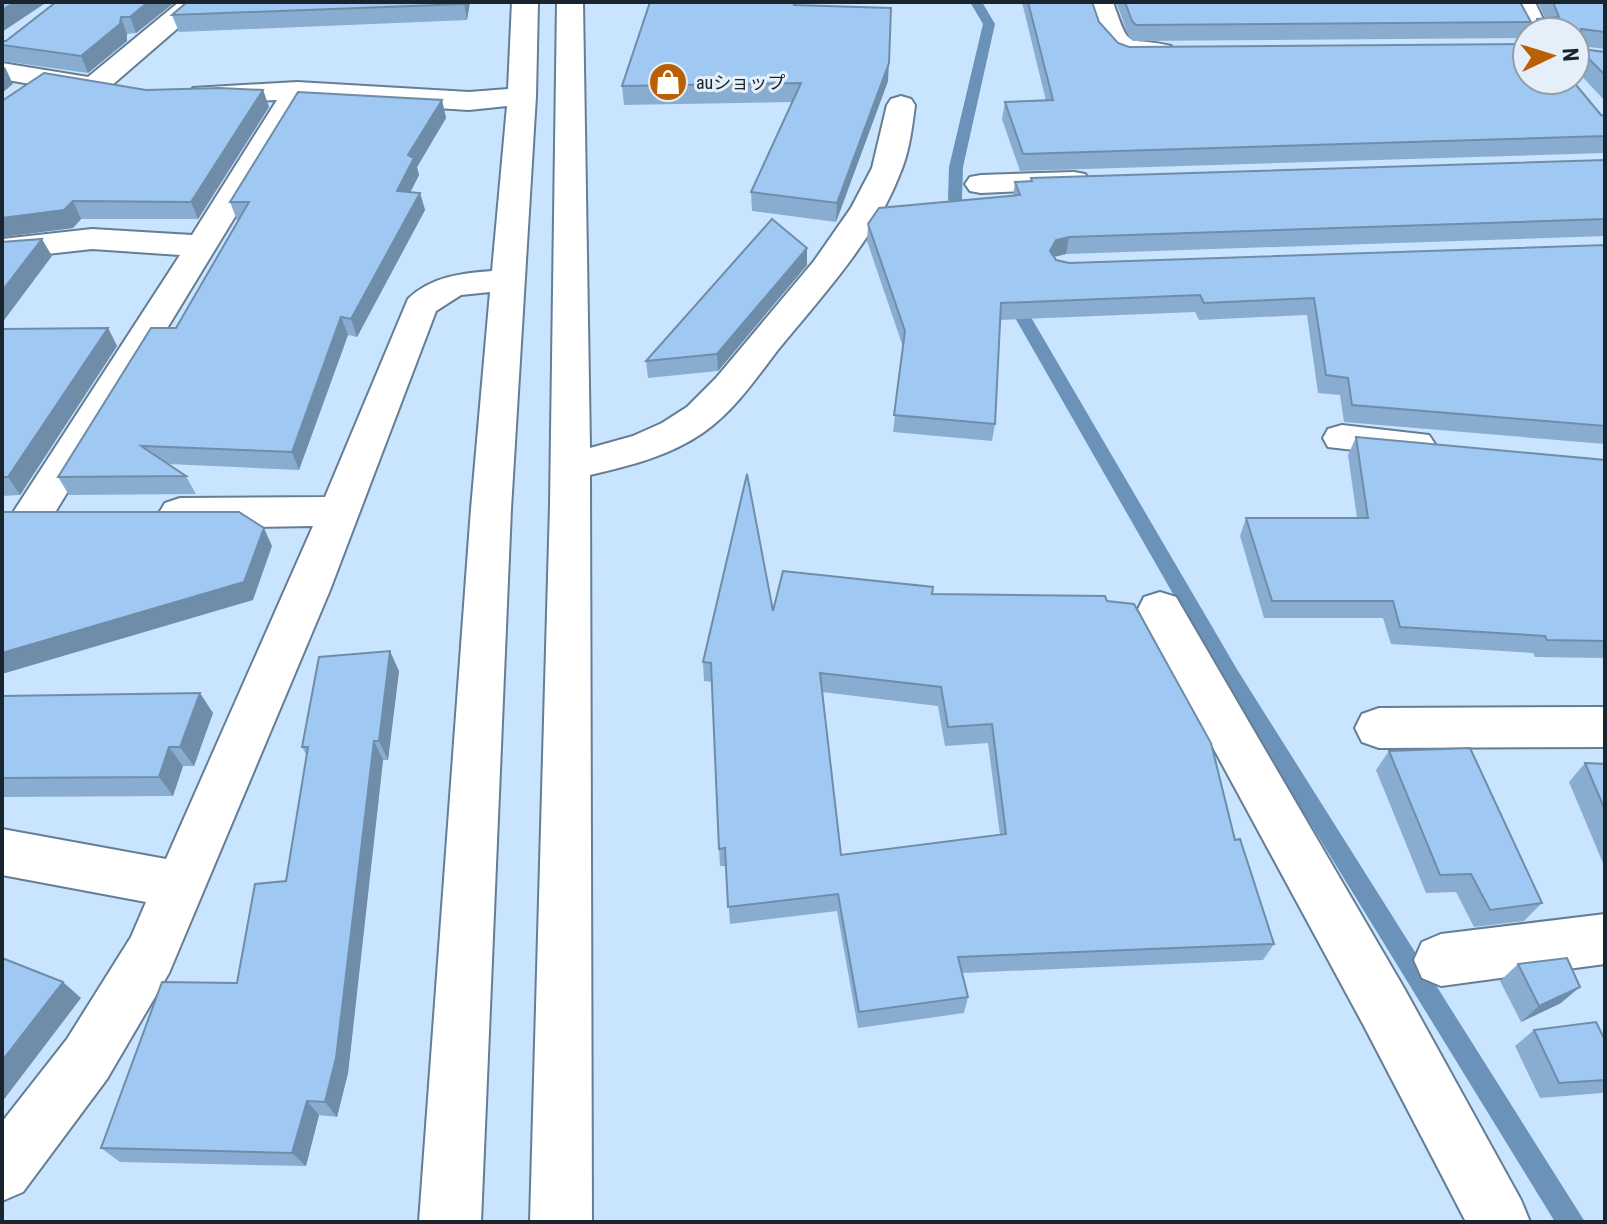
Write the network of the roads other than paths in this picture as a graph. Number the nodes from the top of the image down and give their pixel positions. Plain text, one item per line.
1 (195, 2) edge
2 (525, 2) edge
3 (570, 2) edge
4 (1100, 2) edge
5 (1181, 51) edge
6 (2, 71) edge
7 (46, 78) junction
8 (94, 86) junction
9 (124, 91) edge
10 (297, 91) junction
11 (170, 95) edge
12 (522, 96) junction
13 (13, 102) edge
14 (901, 105) dead end
15 (1106, 180) edge
16 (981, 184) dead end
17 (202, 246) junction
18 (2, 249) edge
19 (508, 280) junction
20 (1342, 438) dead end
21 (1451, 447) edge
22 (569, 466) junction
23 (339, 511) junction
24 (79, 513) edge
25 (140, 513) edge
26 (17, 514) edge
27 (1160, 609) dead end
28 (1605, 727) edge
29 (1379, 728) dead end
30 (2, 852) edge
31 (179, 885) junction
32 (1605, 939) edge
33 (1441, 960) dead end
34 (2, 1171) edge
35 (450, 1222) edge
36 (561, 1222) edge
37 (1499, 1222) edge

1 - 8 street
2 - 12 street
3 - 22 street
4 - 5 street
6 - 7 street
7 - 8 street
7 - 13 street
8 - 9 street
10 - 11 street
10 - 12 street
10 - 17 street
12 - 19 street
14 - 22 street
15 - 16 street
17 - 18 street
17 - 26 street
19 - 23 street
19 - 35 street
20 - 21 street
22 - 36 street
23 - 25 street
23 - 31 street
24 - 26 street
27 - 37 street
28 - 29 street
30 - 31 street
31 - 34 street
32 - 33 street

